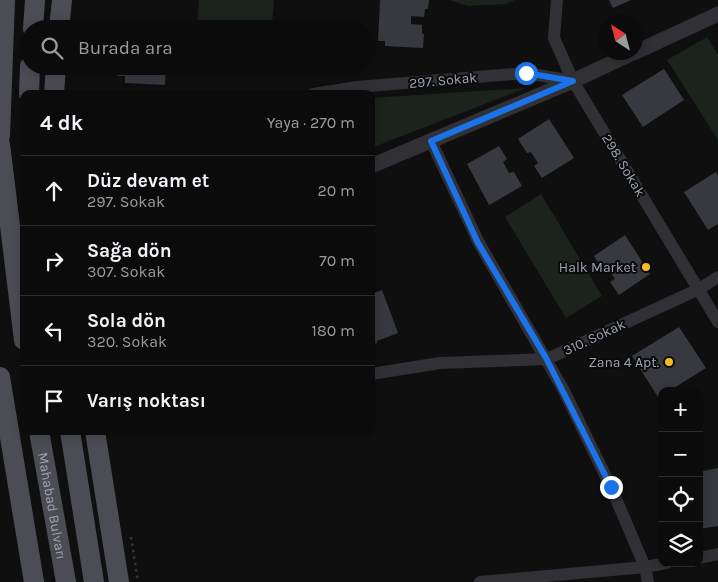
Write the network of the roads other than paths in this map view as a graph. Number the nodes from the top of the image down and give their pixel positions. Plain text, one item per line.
1 (5, 0) edge
2 (35, 0) edge
3 (62, 0) edge
4 (557, 0) edge
5 (717, 18) edge
6 (33, 20) edge
7 (60, 20) edge
8 (643, 49) edge
9 (618, 60) edge
10 (30, 75) edge
11 (55, 75) edge
12 (573, 81) junction
13 (29, 90) edge
14 (54, 90) edge
15 (338, 90) edge
16 (0, 136) edge
17 (431, 141) junction
18 (0, 144) edge
19 (375, 164) edge
20 (718, 277) edge
21 (698, 289) junction
22 (20, 307) edge
23 (718, 322) edge
24 (546, 358) junction
25 (375, 373) edge
26 (0, 377) edge
27 (40, 435) edge
28 (71, 435) edge
29 (96, 435) edge
30 (718, 554) edge
31 (703, 557) edge
32 (658, 565) edge
33 (645, 567) junction
34 (34, 582) edge
35 (66, 582) edge
36 (94, 582) edge
37 (119, 582) edge
38 (484, 582) edge
39 (648, 582) edge

1 - 16 main road
2 - 6 main road
3 - 7 main road
4 - 12 street, 298. Sokak
5 - 8 street
9 - 12 street
10 - 13 main road
11 - 14 main road
12 - 15 street, 297. Sokak
12 - 17 street
12 - 21 street, 298. Sokak
17 - 19 street
17 - 24 street
18 - 22 main road
20 - 21 street, 310. Sokak
21 - 23 street, 298. Sokak
21 - 24 street, 310. Sokak
24 - 25 street, 310. Sokak
24 - 33 street
26 - 34 main road
27 - 35 main road, Mahabad Bulvarı
28 - 36 main road
29 - 37 main road
30 - 31 street
32 - 33 street
33 - 38 street
33 - 39 street

